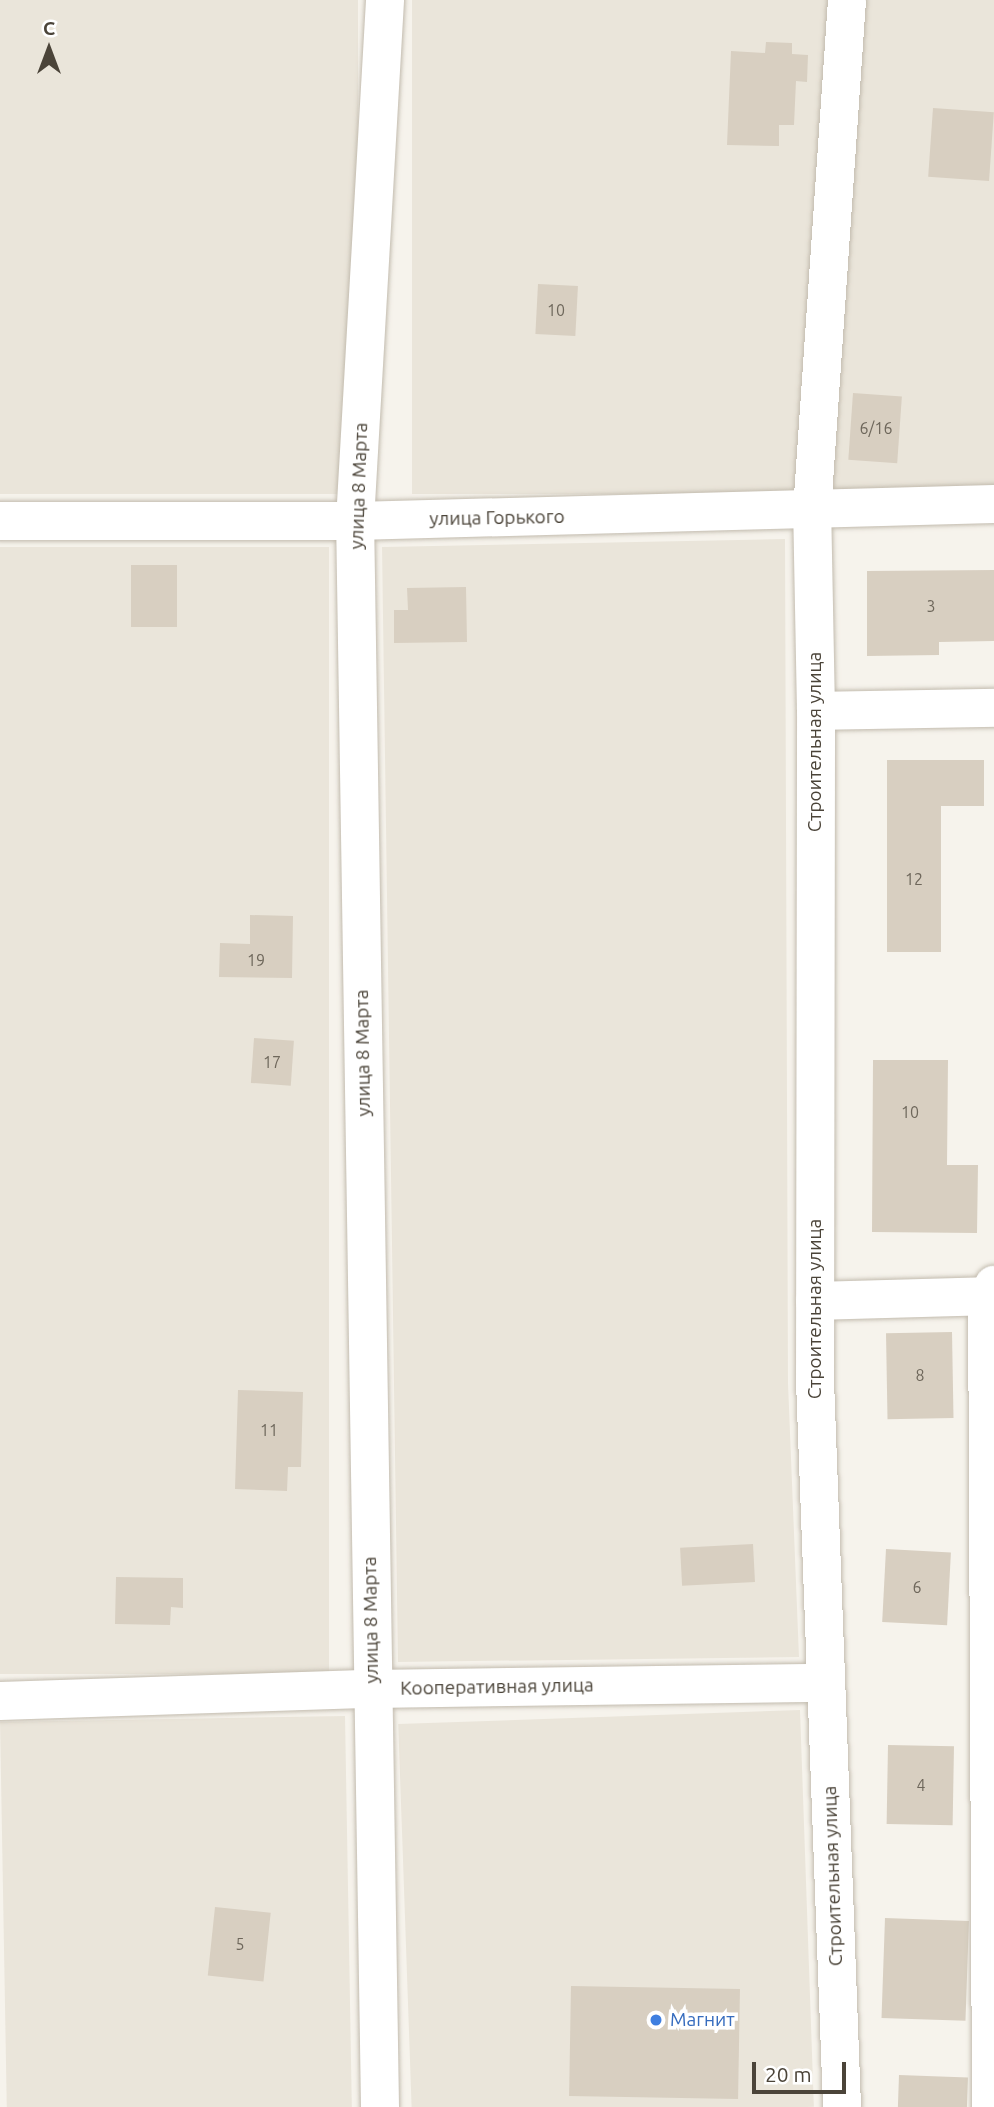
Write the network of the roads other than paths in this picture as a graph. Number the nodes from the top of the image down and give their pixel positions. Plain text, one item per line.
1 (385, 0) edge
2 (847, 0) edge
3 (994, 504) edge
4 (812, 511) junction
5 (0, 521) edge
6 (355, 521) junction
7 (994, 708) edge
8 (816, 711) junction
9 (992, 1293) edge
10 (815, 1301) junction
11 (826, 1684) junction
12 (372, 1689) junction
13 (0, 1701) edge
14 (380, 2107) edge
15 (842, 2107) edge
16 (991, 2107) edge

1 - 6 street, улица 8 Марта
2 - 4 street, Строительная улица
3 - 4 street, улица Горького
4 - 6 street, улица Горького
4 - 8 street, Строительная улица
5 - 6 street, улица Горького
6 - 12 street, улица 8 Марта
7 - 8 street
8 - 10 street, Строительная улица
9 - 10 street
9 - 16 street
10 - 11 street, Строительная улица
11 - 12 street, Кооперативная улица
11 - 15 street, Строительная улица
12 - 13 street, Кооперативная улица
12 - 14 street, улица 8 Марта

